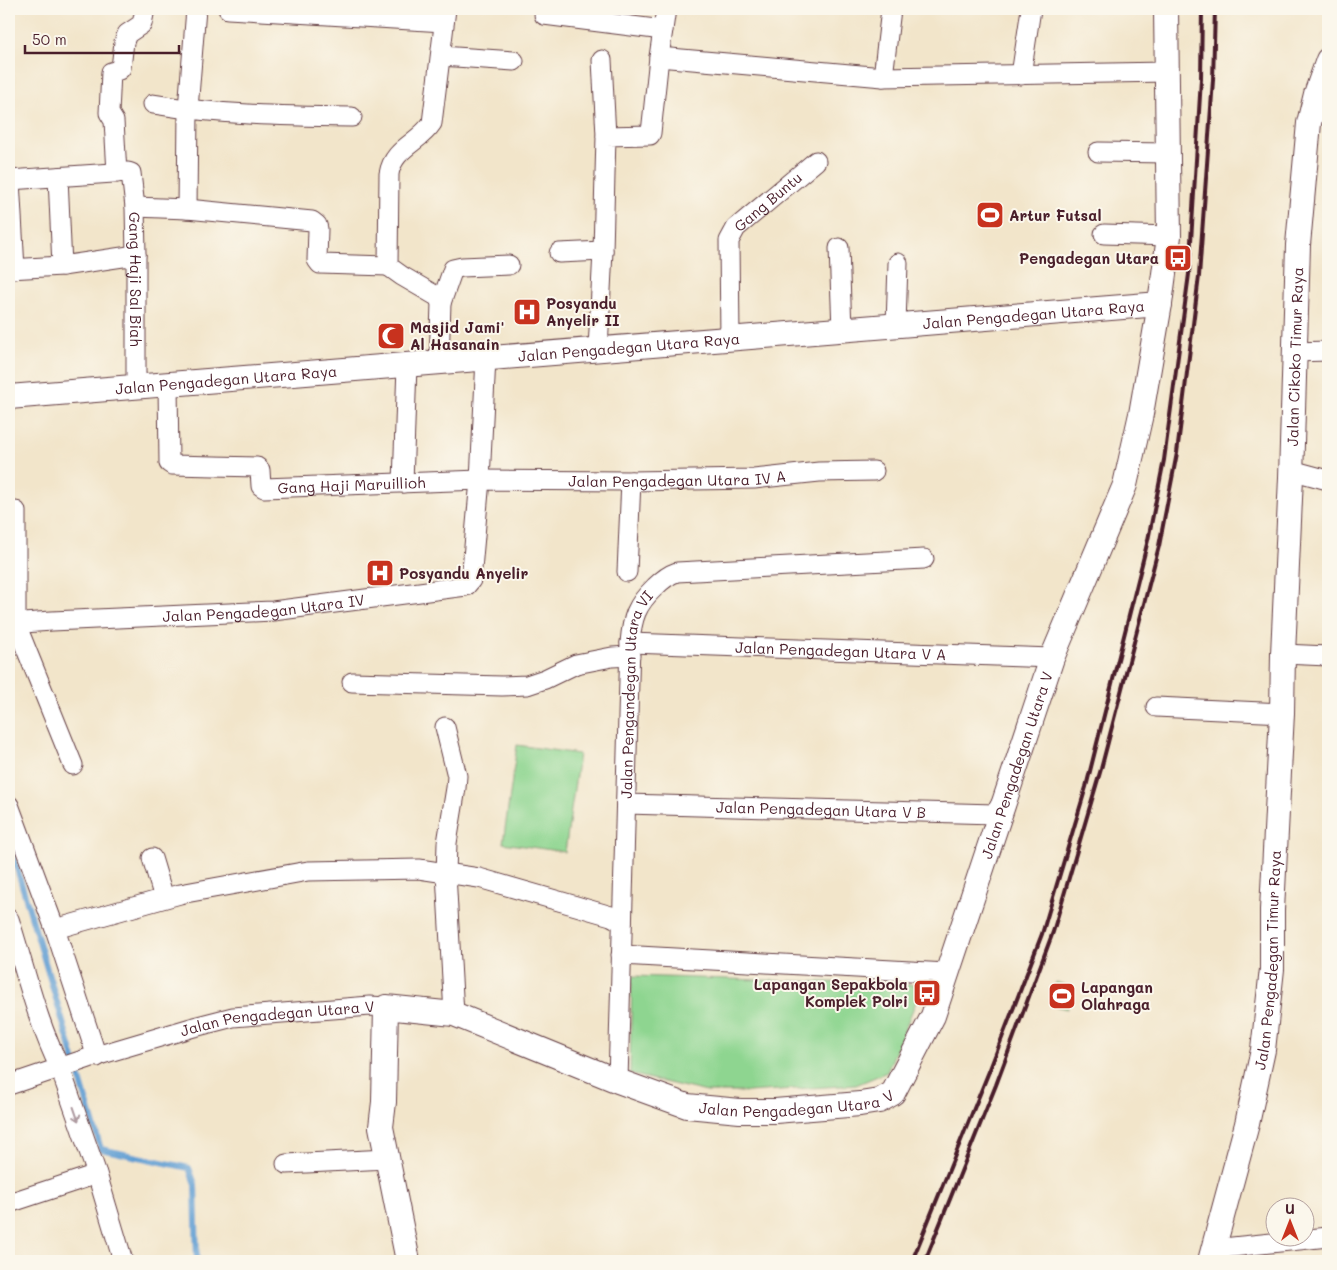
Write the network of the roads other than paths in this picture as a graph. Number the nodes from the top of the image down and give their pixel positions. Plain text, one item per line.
1 (145, 9) edge
2 (196, 9) edge
3 (228, 9) edge
4 (666, 9) edge
5 (891, 9) edge
6 (1031, 9) edge
7 (1166, 9) edge
8 (445, 15) edge
9 (544, 15) dead end
10 (662, 30) junction
11 (441, 56) junction
12 (659, 58) junction
13 (514, 60) dead end
14 (602, 60) dead end
15 (1328, 61) edge
16 (1166, 72) junction
17 (1021, 75) junction
18 (883, 77) junction
19 (153, 104) dead end
20 (188, 109) junction
21 (352, 117) dead end
22 (606, 136) junction
23 (1098, 152) dead end
24 (1168, 153) junction
25 (816, 161) dead end
26 (123, 172) junction
27 (58, 177) junction
28 (10, 180) edge
29 (135, 207) junction
30 (187, 209) junction
31 (1104, 234) dead end
32 (1169, 236) junction
33 (839, 248) dead end
34 (603, 251) junction
35 (559, 253) dead end
36 (136, 255) junction
37 (898, 262) dead end
38 (509, 265) dead end
39 (62, 266) junction
40 (388, 266) junction
41 (12, 269) edge
42 (441, 303) junction
43 (1160, 304) junction
44 (896, 325) junction
45 (842, 330) junction
46 (730, 338) junction
47 (598, 349) junction
48 (1328, 351) edge
49 (1294, 352) junction
50 (486, 358) junction
51 (439, 362) junction
52 (407, 365) junction
53 (168, 384) junction
54 (136, 387) junction
55 (9, 397) edge
56 (1291, 470) junction
57 (874, 471) dead end
58 (480, 480) junction
59 (1328, 480) edge
60 (631, 481) junction
61 (403, 483) junction
62 (16, 511) dead end
63 (924, 558) dead end
64 (627, 572) dead end
65 (13, 624) edge
66 (630, 649) junction
67 (1283, 654) junction
68 (1328, 656) edge
69 (1052, 658) junction
70 (352, 682) dead end
71 (1156, 706) dead end
72 (1282, 713) junction
73 (445, 727) dead end
74 (72, 765) dead end
75 (1006, 797) junction
76 (626, 804) junction
77 (9, 805) edge
78 (152, 858) dead end
79 (446, 874) junction
80 (164, 898) junction
81 (9, 919) edge
82 (622, 922) junction
83 (55, 929) junction
84 (621, 955) junction
85 (947, 973) junction
86 (386, 1007) junction
87 (454, 1014) junction
88 (93, 1058) junction
89 (62, 1067) junction
90 (618, 1081) junction
91 (9, 1085) edge
92 (387, 1159) junction
93 (286, 1164) dead end
94 (97, 1174) junction
95 (9, 1203) edge
96 (1328, 1237) edge
97 (1211, 1255) edge
98 (123, 1261) edge
99 (408, 1261) edge

1 - 26 street, Gang Haji Sal Biah
2 - 20 street
3 - 8 street
4 - 10 street
5 - 18 street
6 - 17 street
7 - 16 street
8 - 11 street
9 - 10 street
10 - 12 street
11 - 13 street
11 - 40 street
12 - 18 street
12 - 22 street
14 - 22 street
15 - 49 street, Jalan Cikoko Timur Raya
16 - 17 street
16 - 24 street
17 - 18 street
19 - 20 street
20 - 21 street
20 - 30 street
22 - 34 street
23 - 24 street
24 - 32 street
25 - 46 street, Gang Buntu
26 - 27 street
26 - 29 street, Gang Haji Sal Biah
27 - 28 street
27 - 39 street
28 - 41 street
29 - 30 street
29 - 36 street, Gang Haji Sal Biah
30 - 40 street
31 - 32 street
32 - 43 street
33 - 45 street
34 - 35 street
34 - 47 street
36 - 39 street
36 - 54 street, Gang Haji Sal Biah
37 - 44 street
38 - 42 street
39 - 41 street
40 - 42 street
42 - 51 street
43 - 44 street, Jalan Pengadegan Utara Raya
43 - 69 street, Jalan Pengadegan Utara V
44 - 45 street, Jalan Pengadegan Utara Raya
45 - 46 street, Jalan Pengadegan Utara Raya
46 - 47 street, Jalan Pengadegan Utara Raya
47 - 50 street, Jalan Pengadegan Utara Raya
48 - 49 street
49 - 56 street, Jalan Cikoko Timur Raya
50 - 51 street, Jalan Pengadegan Utara Raya
50 - 58 street, Jalan Pengadegan Utara IV
51 - 52 street, Jalan Pengadegan Utara Raya
52 - 53 street, Jalan Pengadegan Utara Raya
52 - 61 street
53 - 54 street, Jalan Pengadegan Utara Raya
53 - 61 street, Gang Haji Maruillioh
54 - 55 street, Jalan Pengadegan Utara Raya
56 - 59 street
56 - 67 street, Jalan Cikoko Timur Raya
57 - 60 street, Jalan Pengadegan Utara IV A
58 - 60 street, Jalan Pengadegan Utara IV A
58 - 61 street, Gang Haji Maruillioh
58 - 65 street, Jalan Pengadegan Utara IV
60 - 64 street
62 - 65 street
63 - 66 street, Jalan Pengandegan Utara VI
65 - 74 street
66 - 69 street, Jalan Pengadegan Utara V A
66 - 70 street, Jalan Pengadegan Utara V A
66 - 76 street, Jalan Pengandegan Utara VI
67 - 68 street
67 - 72 street, Jalan Pengadegan Timur Raya
69 - 75 street, Jalan Pengadegan Utara V
71 - 72 street
72 - 97 street, Jalan Pengadegan Timur Raya
73 - 79 street
75 - 76 street, Jalan Pengadegan Utara V B
75 - 85 street, Jalan Pengadegan Utara V
76 - 82 street, Jalan Pengandegan Utara VI
77 - 83 street
78 - 80 street
79 - 80 street
79 - 82 street
79 - 87 street
80 - 83 street
81 - 89 street
82 - 84 street, Jalan Pengandegan Utara VI
83 - 88 street
84 - 85 street
84 - 90 street, Jalan Pengandegan Utara VI
85 - 90 street, Jalan Pengadegan Utara V
86 - 87 street, Jalan Pengadegan Utara V
86 - 88 street, Jalan Pengadegan Utara V
86 - 92 street
87 - 90 street, Jalan Pengadegan Utara V
88 - 89 street, Jalan Pengadegan Utara V
89 - 91 street, Jalan Pengadegan Utara V
89 -> 94 street
92 - 93 street
92 - 99 street
94 - 95 street
94 - 98 street
96 - 97 street

